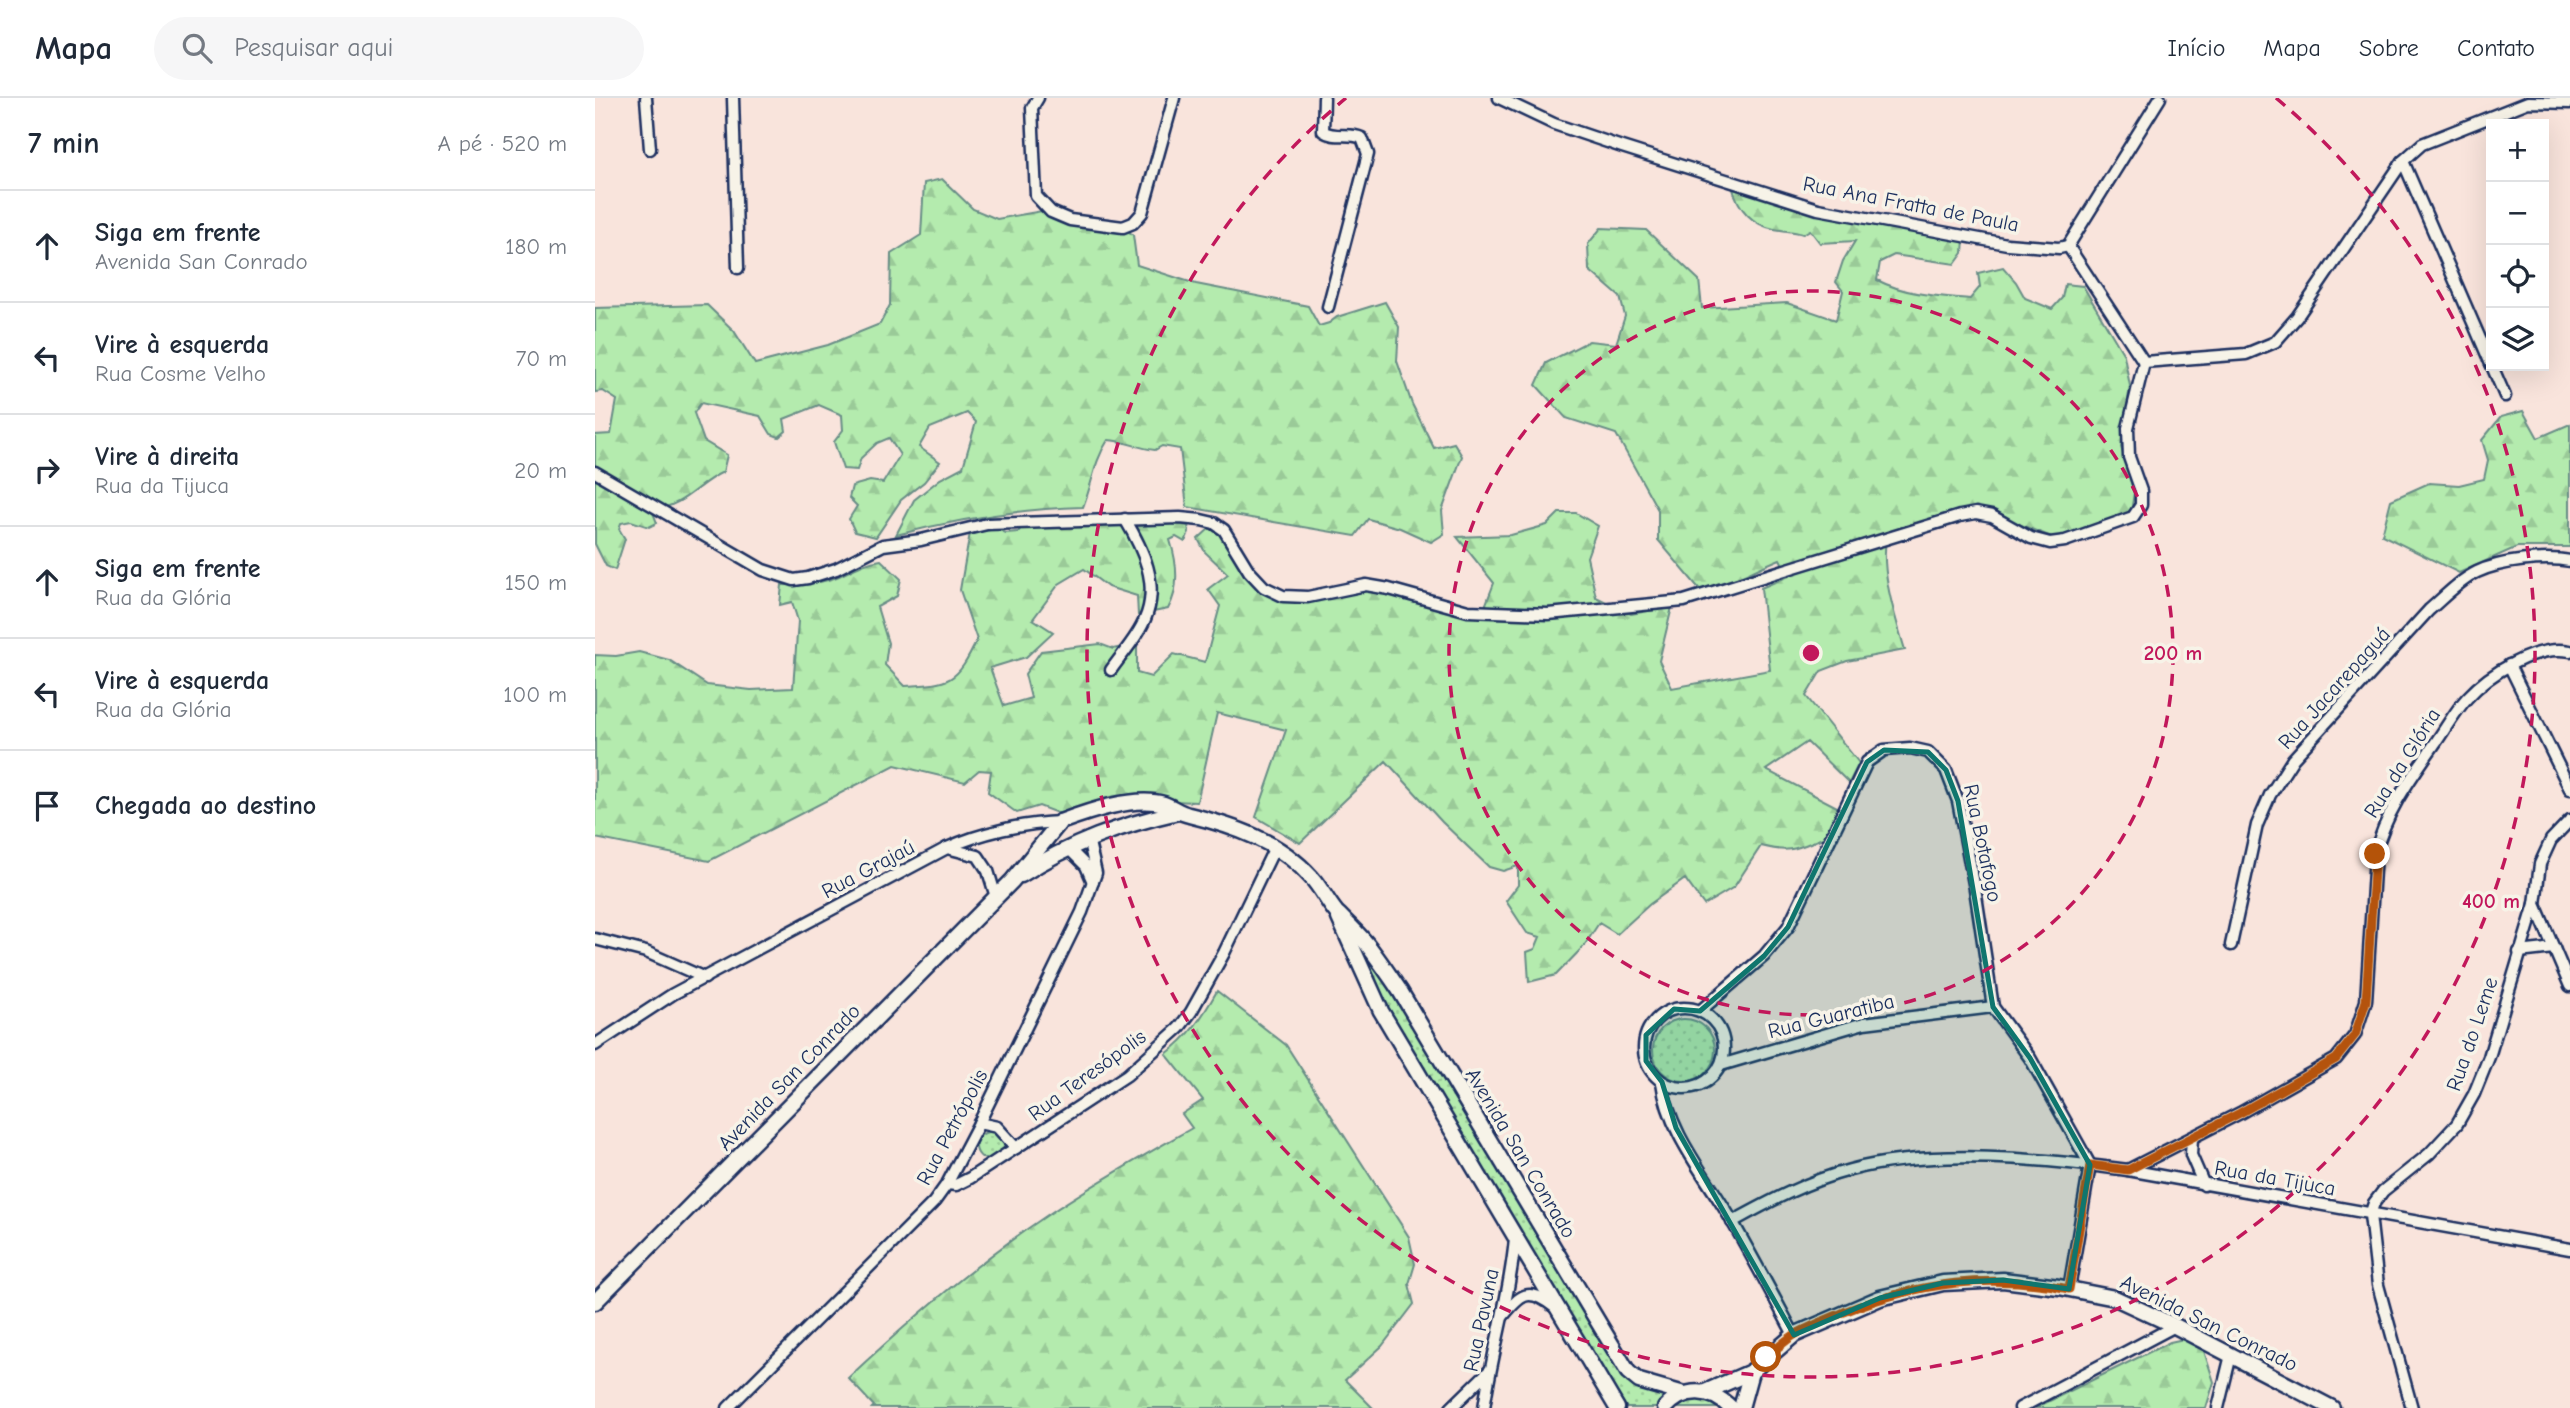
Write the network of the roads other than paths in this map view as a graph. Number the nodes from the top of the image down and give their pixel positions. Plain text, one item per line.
1 (646, 98) edge
2 (733, 98) edge
3 (1038, 98) edge
4 (1174, 98) edge
5 (1324, 98) edge
6 (1499, 98) edge
7 (2160, 98) edge
8 (2570, 103) edge
9 (650, 149) dead end
10 (2403, 161) junction
11 (2068, 246) junction
12 (738, 268) dead end
13 (1328, 307) dead end
14 (2486, 351) edge
15 (2144, 362) junction
16 (2495, 371) edge
17 (2505, 396) dead end
18 (595, 472) edge
19 (1125, 519) junction
20 (2570, 561) edge
21 (2570, 651) edge
22 (2509, 665) junction
23 (1111, 670) dead end
24 (2570, 789) edge
25 (1178, 812) junction
26 (1082, 814) junction
27 (2570, 820) edge
28 (1060, 822) junction
29 (986, 835) junction
30 (1088, 838) junction
31 (1275, 847) junction
32 (947, 848) junction
33 (1069, 849) junction
34 (978, 856) junction
35 (1012, 881) junction
36 (1093, 883) junction
37 (996, 897) junction
38 (2535, 904) junction
39 (1335, 911) junction
40 (595, 939) edge
41 (2231, 945) dead end
42 (2554, 948) junction
43 (2519, 952) junction
44 (705, 978) junction
45 (2570, 986) edge
46 (1993, 1007) junction
47 (1700, 1011) junction
48 (595, 1045) edge
49 (1721, 1065) junction
50 (1662, 1082) junction
51 (979, 1122) junction
52 (2192, 1138) junction
53 (1016, 1148) junction
54 (2090, 1165) junction
55 (2128, 1170) junction
56 (947, 1184) junction
57 (2204, 1185) junction
58 (2370, 1215) junction
59 (1732, 1222) junction
60 (1515, 1239) junction
61 (2570, 1249) edge
62 (2069, 1289) junction
63 (595, 1302) edge
64 (1558, 1310) junction
65 (1501, 1319) junction
66 (2175, 1326) junction
67 (1794, 1335) junction
68 (2231, 1355) junction
69 (1489, 1371) junction
70 (1751, 1372) junction
71 (1706, 1392) junction
72 (1684, 1394) junction
73 (728, 1408) edge
74 (1451, 1408) edge
75 (1484, 1408) edge
76 (1617, 1408) edge
77 (1665, 1408) edge
78 (1731, 1408) edge
79 (1741, 1408) edge
80 (2020, 1408) edge
81 (2218, 1408) edge
82 (2332, 1408) edge
83 (2412, 1408) edge

1 - 9 street
2 - 12 street
3 - 4 street
5 - 13 street
6 - 11 street, Rua Ana Fratta de Paula
7 - 11 street
8 - 10 street
10 - 14 street
10 - 15 street
11 - 15 street
15 - 19 street
16 - 17 street
18 - 19 street
19 - 23 street
20 - 41 street, Rua Jacarepaguá
21 - 22 street, Rua da Glória
22 - 24 street
22 - 52 street, Rua da Glória
25 - 26 street, Avenida San Conrado
25 - 30 street, Avenida San Conrado
25 - 31 street, Avenida San Conrado
26 - 28 street, Avenida San Conrado
26 - 30 street
27 - 38 street, Rua do Leme
28 - 29 street, Rua Grajaú
28 - 33 street
28 - 35 street, Avenida San Conrado
29 - 32 street, Rua Grajaú
29 - 34 street
30 - 33 street, Avenida San Conrado
30 - 36 street, Rua Petrópolis
31 - 39 street, Avenida San Conrado
31 - 53 street, Rua Teresópolis
32 - 34 street
32 - 44 street, Rua Grajaú
33 - 35 street, Avenida San Conrado
33 - 36 street
34 - 37 street
35 - 37 street, Avenida San Conrado
36 - 51 street, Rua Petrópolis
37 - 63 street, Avenida San Conrado
38 - 42 street
38 - 43 street, Rua do Leme
39 - 60 street, Avenida San Conrado
39 - 72 street, Avenida San Conrado
40 - 44 street
42 - 43 street
42 - 45 street
43 - 58 street, Rua do Leme
44 - 48 street, Rua Grajaú
46 - 47 street, Rua Botafogo
46 - 49 street, Rua Guaratiba
46 - 54 street, Rua Botafogo
47 - 49 street
47 - 50 street
49 - 50 street
50 - 59 street
51 - 53 street
51 - 56 street, Rua Petrópolis
52 - 55 street, Rua da Glória
52 - 57 street
53 - 56 street, Rua Teresópolis
54 - 55 street, Rua da Tijuca
54 - 59 street, Rua da Tijuca
54 - 62 street
55 - 57 street, Rua da Tijuca
56 - 73 street, Rua Petrópolis
57 - 58 street, Rua da Tijuca
58 - 61 street, Rua da Tijuca
58 - 83 street
59 - 67 street
60 - 64 street, Avenida San Conrado
60 - 65 street, Rua Pavuna
62 - 66 street, Avenida San Conrado
62 - 67 street, Avenida San Conrado
64 - 65 street
64 - 76 street, Avenida San Conrado
65 - 69 street, Rua Pavuna
66 - 68 street, Avenida San Conrado
66 - 80 street
67 - 70 street, Avenida San Conrado
68 - 81 street
68 - 82 street, Avenida San Conrado
69 - 74 street
69 - 75 street, Rua Pavuna
70 - 71 street, Avenida San Conrado
70 - 79 street
71 - 72 street, Avenida San Conrado
71 - 78 street
72 - 77 street

